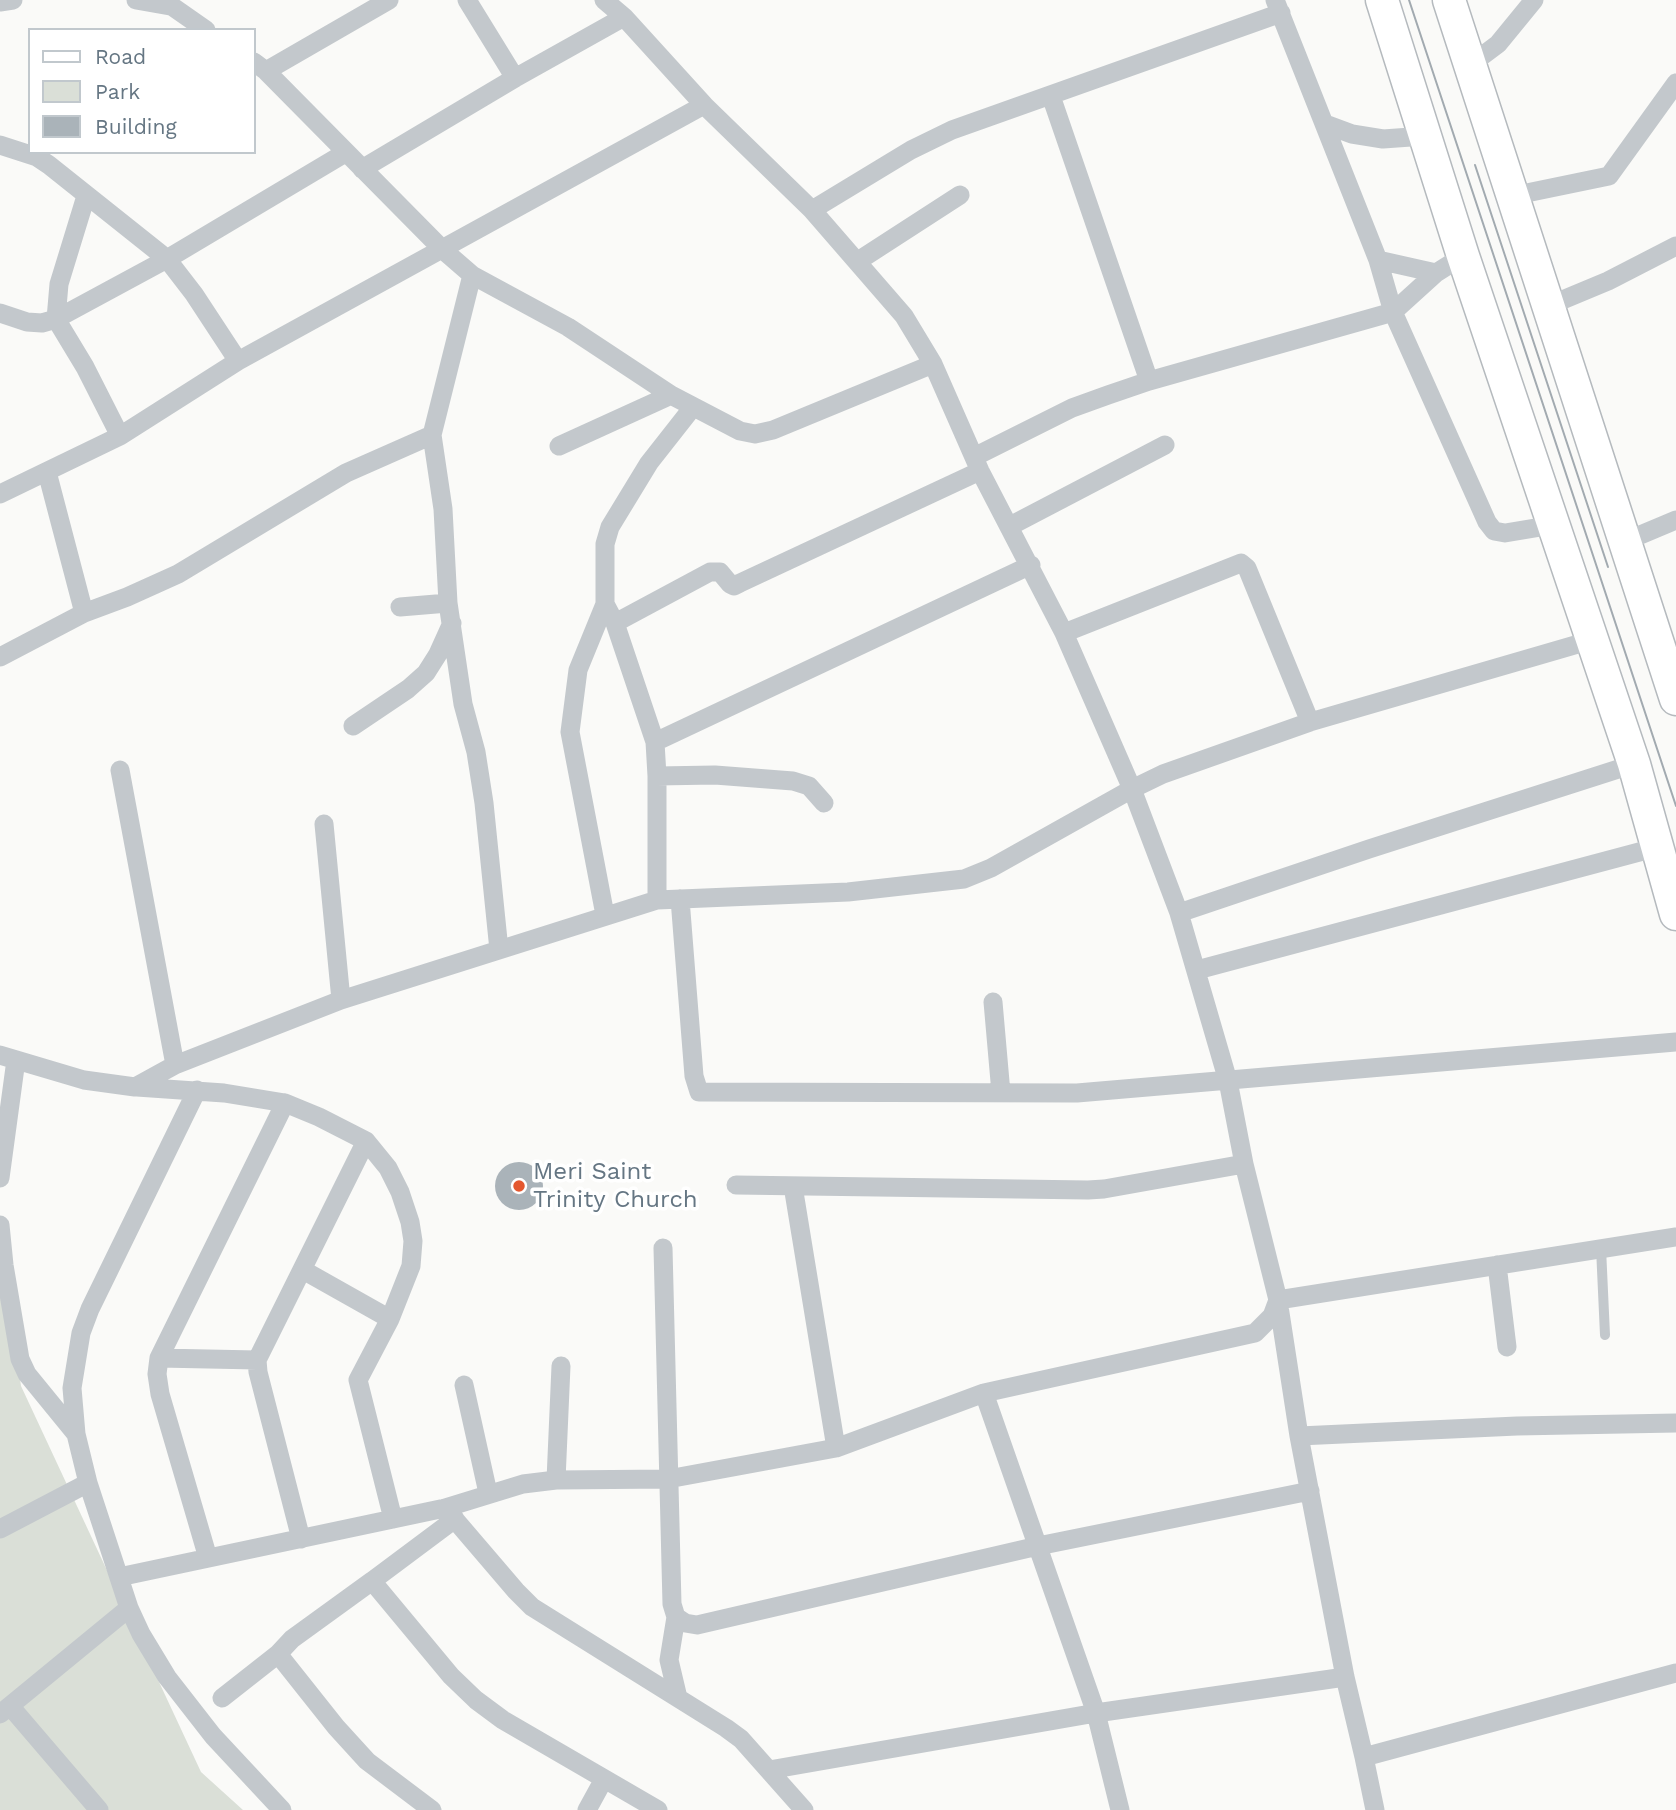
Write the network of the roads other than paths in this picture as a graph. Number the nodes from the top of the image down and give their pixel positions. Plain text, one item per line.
1 (13, 0) edge
2 (136, 0) edge
3 (389, 0) edge
4 (467, 0) edge
5 (604, 0) edge
6 (1382, 0) edge
7 (1449, 0) edge
8 (1534, 0) edge
9 (0, 2) edge
10 (166, 3) edge
11 (1278, 7) edge
12 (624, 18) junction
13 (203, 28) edge
14 (1470, 65) junction
15 (260, 66) edge
16 (515, 78) junction
17 (1676, 83) edge
18 (1051, 96) junction
19 (704, 104) junction
20 (1325, 124) junction
21 (1425, 136) junction
22 (0, 145) edge
23 (345, 153) junction
24 (362, 169) junction
25 (960, 195) dead end
26 (1512, 195) junction
27 (86, 196) junction
28 (812, 210) junction
29 (1676, 246) edge
30 (442, 250) junction
31 (1463, 256) junction
32 (167, 259) junction
33 (1378, 260) junction
34 (858, 261) junction
35 (1436, 273) junction
36 (472, 275) junction
37 (1548, 306) junction
38 (1393, 312) junction
39 (0, 313) edge
40 (56, 319) junction
41 (238, 361) junction
42 (933, 364) junction
43 (1149, 381) junction
44 (671, 396) junction
45 (693, 407) junction
46 (432, 435) junction
47 (120, 436) junction
48 (1165, 444) dead end
49 (559, 446) dead end
50 (977, 464) junction
51 (47, 472) junction
52 (0, 494) edge
53 (1676, 520) edge
54 (1553, 525) junction
55 (1010, 526) junction
56 (1626, 541) junction
57 (1031, 565) junction
58 (606, 604) junction
59 (400, 607) dead end
60 (450, 612) junction
61 (83, 613) junction
62 (615, 623) junction
63 (1064, 633) junction
64 (1592, 640) junction
65 (0, 657) edge
66 (1676, 699) edge
67 (1310, 722) junction
68 (353, 726) dead end
69 (655, 743) junction
70 (1634, 764) junction
71 (120, 771) dead end
72 (657, 776) junction
73 (1132, 789) junction
74 (824, 803) dead end
75 (324, 824) dead end
76 (1658, 847) junction
77 (681, 898) junction
78 (657, 900) junction
79 (1179, 914) junction
80 (1676, 914) edge
81 (605, 915) junction
82 (499, 950) junction
83 (1197, 970) junction
84 (341, 1000) junction
85 (993, 1002) dead end
86 (1676, 1042) edge
87 (8, 1058) edge
88 (175, 1065) junction
89 (1228, 1081) junction
90 (135, 1087) junction
91 (197, 1090) junction
92 (1001, 1093) junction
93 (285, 1103) junction
94 (366, 1142) junction
95 (1244, 1164) junction
96 (0, 1178) edge
97 (736, 1185) dead end
98 (793, 1186) junction
99 (0, 1225) edge
100 (1676, 1237) edge
101 (663, 1248) dead end
102 (1601, 1248) junction
103 (1496, 1265) junction
104 (303, 1270) junction
105 (1278, 1300) junction
106 (390, 1319) junction
107 (1605, 1335) dead end
108 (1507, 1347) dead end
109 (159, 1358) junction
110 (257, 1360) junction
111 (561, 1366) dead end
112 (464, 1385) dead end
113 (984, 1393) junction
114 (1676, 1423) edge
115 (76, 1434) junction
116 (1299, 1436) junction
117 (836, 1448) junction
118 (668, 1479) junction
119 (556, 1480) junction
120 (88, 1483) junction
121 (1310, 1491) junction
122 (488, 1493) junction
123 (450, 1514) junction
124 (393, 1519) junction
125 (0, 1529) edge
126 (301, 1539) junction
127 (1038, 1546) junction
128 (208, 1558) junction
129 (119, 1577) junction
130 (372, 1581) junction
131 (129, 1608) junction
132 (676, 1617) junction
133 (278, 1654) junction
134 (1676, 1673) edge
135 (1345, 1677) junction
136 (222, 1698) dead end
137 (678, 1698) junction
138 (5, 1710) edge
139 (1097, 1713) junction
140 (1364, 1757) junction
141 (769, 1770) junction
142 (604, 1779) junction
143 (99, 1810) edge
144 (282, 1810) edge
145 (432, 1810) edge
146 (587, 1810) edge
147 (658, 1810) edge
148 (804, 1810) edge
149 (1120, 1810) edge
150 (1375, 1810) edge

1 - 9 street
2 - 10 street
3 - 15 street
4 - 16 street
5 - 12 street
6 - 21 main road
7 - 14 main road
8 - 14 street
10 - 13 street
11 - 18 street
11 - 20 street
12 - 16 street
12 - 19 street
14 - 26 main road
15 - 23 street
16 - 24 street
17 - 26 street
18 - 28 street
18 - 43 street
19 - 28 street
19 - 30 street
20 - 21 street
20 - 33 street
21 - 31 main road
22 - 27 street
23 - 24 street
23 - 32 street
24 - 30 street
25 - 34 street
26 - 37 main road
27 - 32 street
27 - 40 street
28 - 34 street
29 - 37 street
30 - 36 street
30 - 41 street
31 - 35 street
31 - 54 main road
32 - 40 street
32 - 41 street
33 - 35 street
33 - 38 street
34 - 42 street
35 - 38 street
36 - 44 street
36 - 46 street
37 - 56 main road
38 - 43 street
38 - 54 street
39 - 40 street
40 - 47 street
41 - 47 street
42 - 45 street
42 - 50 street
43 - 50 street
44 - 45 street
44 - 49 street
45 - 58 street
46 - 60 street
46 - 61 street
47 - 51 street
48 - 55 street
50 - 55 street
50 - 62 street
51 - 52 street
51 - 61 street
53 - 56 street
54 - 64 main road
55 - 57 street
56 - 66 main road
57 - 63 street
57 - 69 street
58 - 62 street
58 - 81 street
59 - 60 street
60 - 68 street
60 - 82 street
61 - 65 street
62 - 69 street
63 - 67 street
63 - 73 street
64 - 67 street
64 - 70 main road
67 - 73 street
69 - 72 street
70 - 76 main road
70 - 79 street
71 - 88 street
72 - 74 street
72 - 78 street
73 - 77 street
73 - 79 street
75 - 84 street
76 - 80 main road
76 - 83 street
77 - 78 street
77 - 92 street
78 - 81 street
79 - 83 street
81 - 82 street
82 - 84 street
83 - 89 street
84 - 88 street
85 - 92 street
86 - 89 street
87 - 90 street
87 - 96 street
88 - 90 street
89 - 92 street
89 - 95 street
90 - 91 street
91 - 93 street
91 - 115 street
93 - 94 street
93 - 109 street
94 - 104 street
94 - 106 street
95 - 98 street
95 - 105 street
97 - 98 street
98 - 117 street
99 - 115 street
100 - 102 street
101 - 118 street
102 - 103 street
102 - 107 lane
103 - 105 street
103 - 108 street
104 - 106 street
104 - 110 street
105 - 113 street
105 - 116 street
106 - 124 street
109 - 110 street
109 - 128 street
110 - 126 street
111 - 119 street
112 - 122 street
113 - 117 street
113 - 127 street
114 - 116 street
115 - 120 street
116 - 121 street
117 - 118 street
118 - 119 street
118 - 132 street
119 - 122 street
120 - 125 street
120 - 129 street
121 - 127 street
121 - 135 street
122 - 123 street
123 - 124 street
123 - 130 street
123 - 137 street
124 - 126 street
126 - 128 street
127 - 132 street
127 - 139 street
128 - 129 street
129 - 131 street
130 - 133 street
130 - 142 street
131 - 138 street
131 - 144 street
132 - 137 street
133 - 136 street
133 - 145 street
134 - 140 street
135 - 139 street
135 - 140 street
137 - 141 street
138 - 143 street
139 - 141 street
139 - 149 street
140 - 150 street
141 - 148 street
142 - 146 street
142 - 147 street

